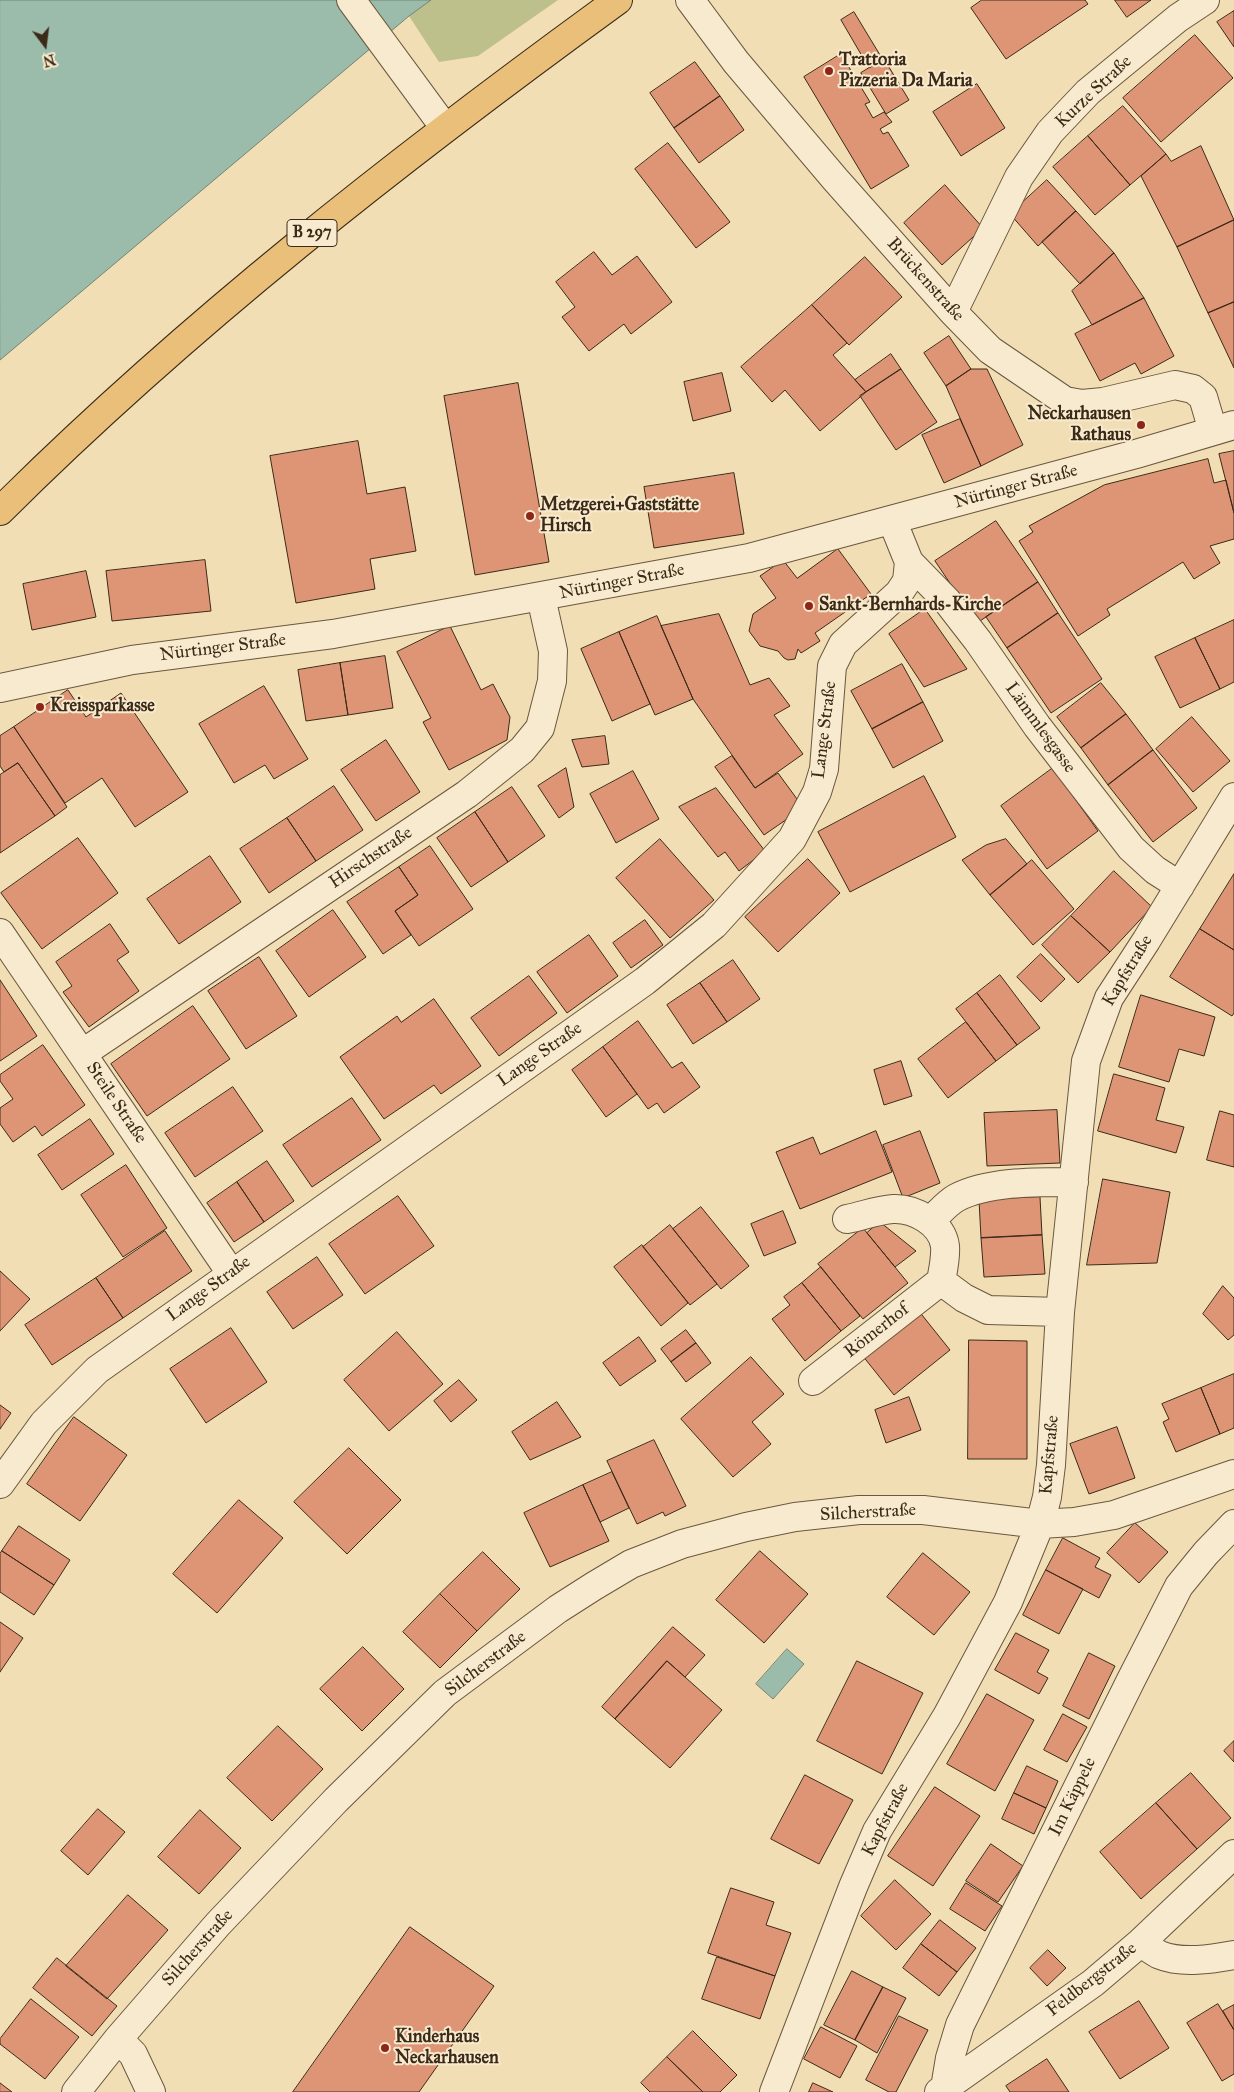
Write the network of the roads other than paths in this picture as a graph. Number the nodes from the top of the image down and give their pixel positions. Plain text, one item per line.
1 (351, 0) edge
2 (618, 0) edge
3 (690, 0) edge
4 (1205, 0) edge
5 (445, 128) junction
6 (953, 312) junction
7 (1224, 428) edge
8 (0, 511) edge
9 (892, 520) junction
10 (909, 562) junction
11 (540, 597) junction
12 (0, 688) edge
13 (1234, 797) edge
14 (1225, 834) edge
15 (1180, 886) junction
16 (0, 933) edge
17 (82, 1053) junction
18 (1074, 1182) junction
19 (847, 1219) dead end
20 (930, 1221) junction
21 (231, 1273) junction
22 (941, 1281) junction
23 (1060, 1312) junction
24 (813, 1381) dead end
25 (1234, 1474) edge
26 (0, 1484) edge
27 (1040, 1524) junction
28 (1234, 1524) edge
29 (1234, 1854) edge
30 (1140, 1942) junction
31 (1234, 1955) edge
32 (118, 2039) junction
33 (942, 2090) edge
34 (76, 2092) edge
35 (151, 2092) edge
36 (774, 2092) edge

1 - 5 street
2 - 5 main road, B 297
3 - 6 street, Brückenstraße
4 - 6 street, Kurze Straße
5 - 8 main road, B 297
6 - 7 street, Brückenstraße
7 - 9 street, Nürtinger Straße
9 - 10 street
9 - 11 street, Nürtinger Straße
10 - 15 street, Lämmlesgasse
10 - 21 street, Lange Straße
11 - 12 street, Nürtinger Straße
11 - 17 street, Hirschstraße
13 - 14 street, Kapfstraße
14 - 15 street, Kapfstraße
15 - 18 street, Kapfstraße
16 - 17 street, Steile Straße
17 - 21 street, Steile Straße
18 - 20 street
18 - 23 street, Kapfstraße
19 - 20 street
20 - 22 street
21 - 26 street, Lange Straße
22 - 23 street
22 - 24 street, Römerhof
23 - 27 street, Kapfstraße
25 - 27 street
27 - 32 street, Silcherstraße
27 - 36 street, Kapfstraße
28 - 33 street, Im Käppele
29 - 30 street, Feldbergstraße
30 - 31 street
30 - 33 street, Feldbergstraße
32 - 34 street, Silcherstraße
32 - 35 street

